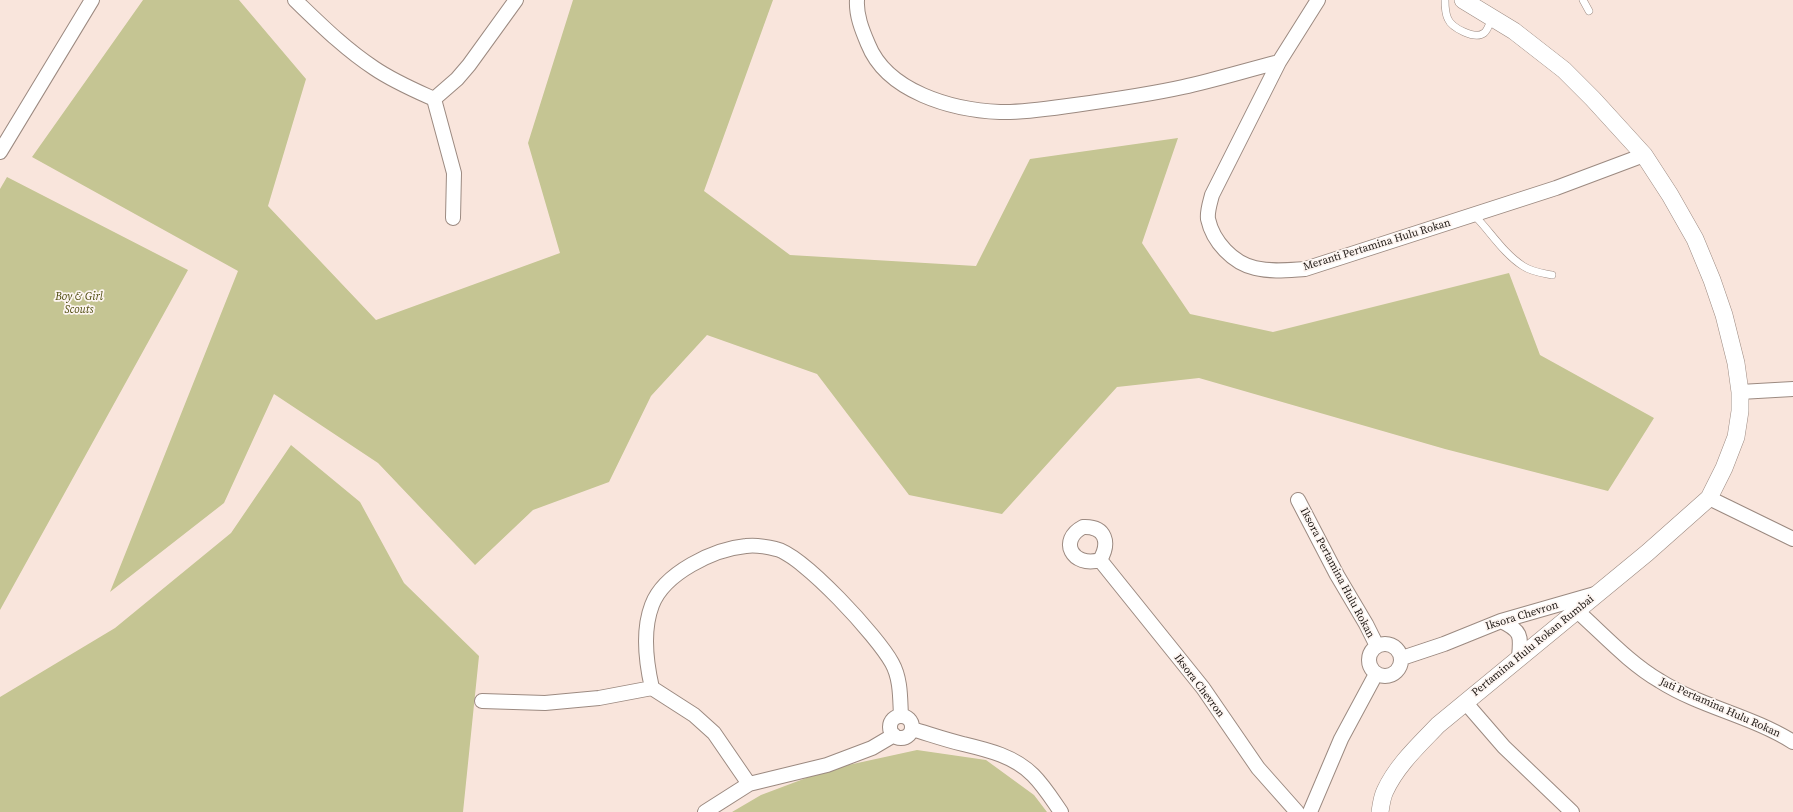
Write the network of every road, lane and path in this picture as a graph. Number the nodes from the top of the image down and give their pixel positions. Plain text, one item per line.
1 (92, 0) edge
2 (294, 0) edge
3 (516, 0) edge
4 (857, 0) edge
5 (1318, 0) edge
6 (1445, 0) edge
7 (1463, 0) edge
8 (1583, 0) edge
9 (1588, 10) dead end
10 (1492, 18) junction
11 (1279, 62) junction
12 (434, 99) junction
13 (0, 152) edge
14 (1644, 156) junction
15 (1474, 215) junction
16 (453, 218) dead end
17 (1552, 275) dead end
18 (1793, 389) edge
19 (1740, 392) junction
20 (1709, 498) junction
21 (1298, 500) dead end
22 (1793, 539) edge
23 (1100, 560) dead end
24 (1597, 594) junction
25 (1576, 610) junction
26 (1501, 621) junction
27 (1377, 646) junction
28 (1519, 657) junction
29 (1402, 658) junction
30 (1376, 674) junction
31 (652, 688) junction
32 (482, 701) dead end
33 (1466, 702) junction
34 (901, 716) junction
35 (912, 730) junction
36 (894, 735) junction
37 (1793, 742) edge
38 (749, 784) junction
39 (705, 812) edge
40 (1061, 812) edge
41 (1297, 812) edge
42 (1310, 812) edge
43 (1380, 812) edge
44 (1572, 812) edge

1 - 13 street
2 - 12 street
3 - 12 street
4 - 11 street
5 - 11 street, Meranti Pertamina Hulu Rokan
6 - 10 lane
7 - 10 street, Pertamina Hulu Rokan Rumbai
8 - 9 lane
10 - 14 street, Pertamina Hulu Rokan Rumbai
11 - 15 street, Meranti Pertamina Hulu Rokan
12 - 16 street
14 - 15 street, Meranti Pertamina Hulu Rokan
14 - 19 street, Pertamina Hulu Rokan Rumbai
15 - 17 lane
18 - 19 street
19 - 20 street, Pertamina Hulu Rokan Rumbai
20 - 22 street
20 - 24 street, Pertamina Hulu Rokan Rumbai
21 - 27 street, Iksora Pertamina Hulu Rokan
23 - 41 street, Iksora Chevron
24 - 25 street, Pertamina Hulu Rokan Rumbai
24 - 26 street, Iksora Chevron
25 - 28 street, Pertamina Hulu Rokan Rumbai
25 - 37 street, Jati Pertamina Hulu Rokan
26 - 28 street
26 - 29 street, Iksora Chevron
27 - 29 street
27 - 30 street
28 - 33 street, Pertamina Hulu Rokan Rumbai
29 - 30 street
30 - 42 street
31 - 32 street
31 - 34 street
31 - 38 street
33 - 43 street, Pertamina Hulu Rokan Rumbai
33 - 44 street
34 - 35 street
34 - 36 street
35 - 36 street
35 - 40 street
36 - 38 street
38 - 39 street

